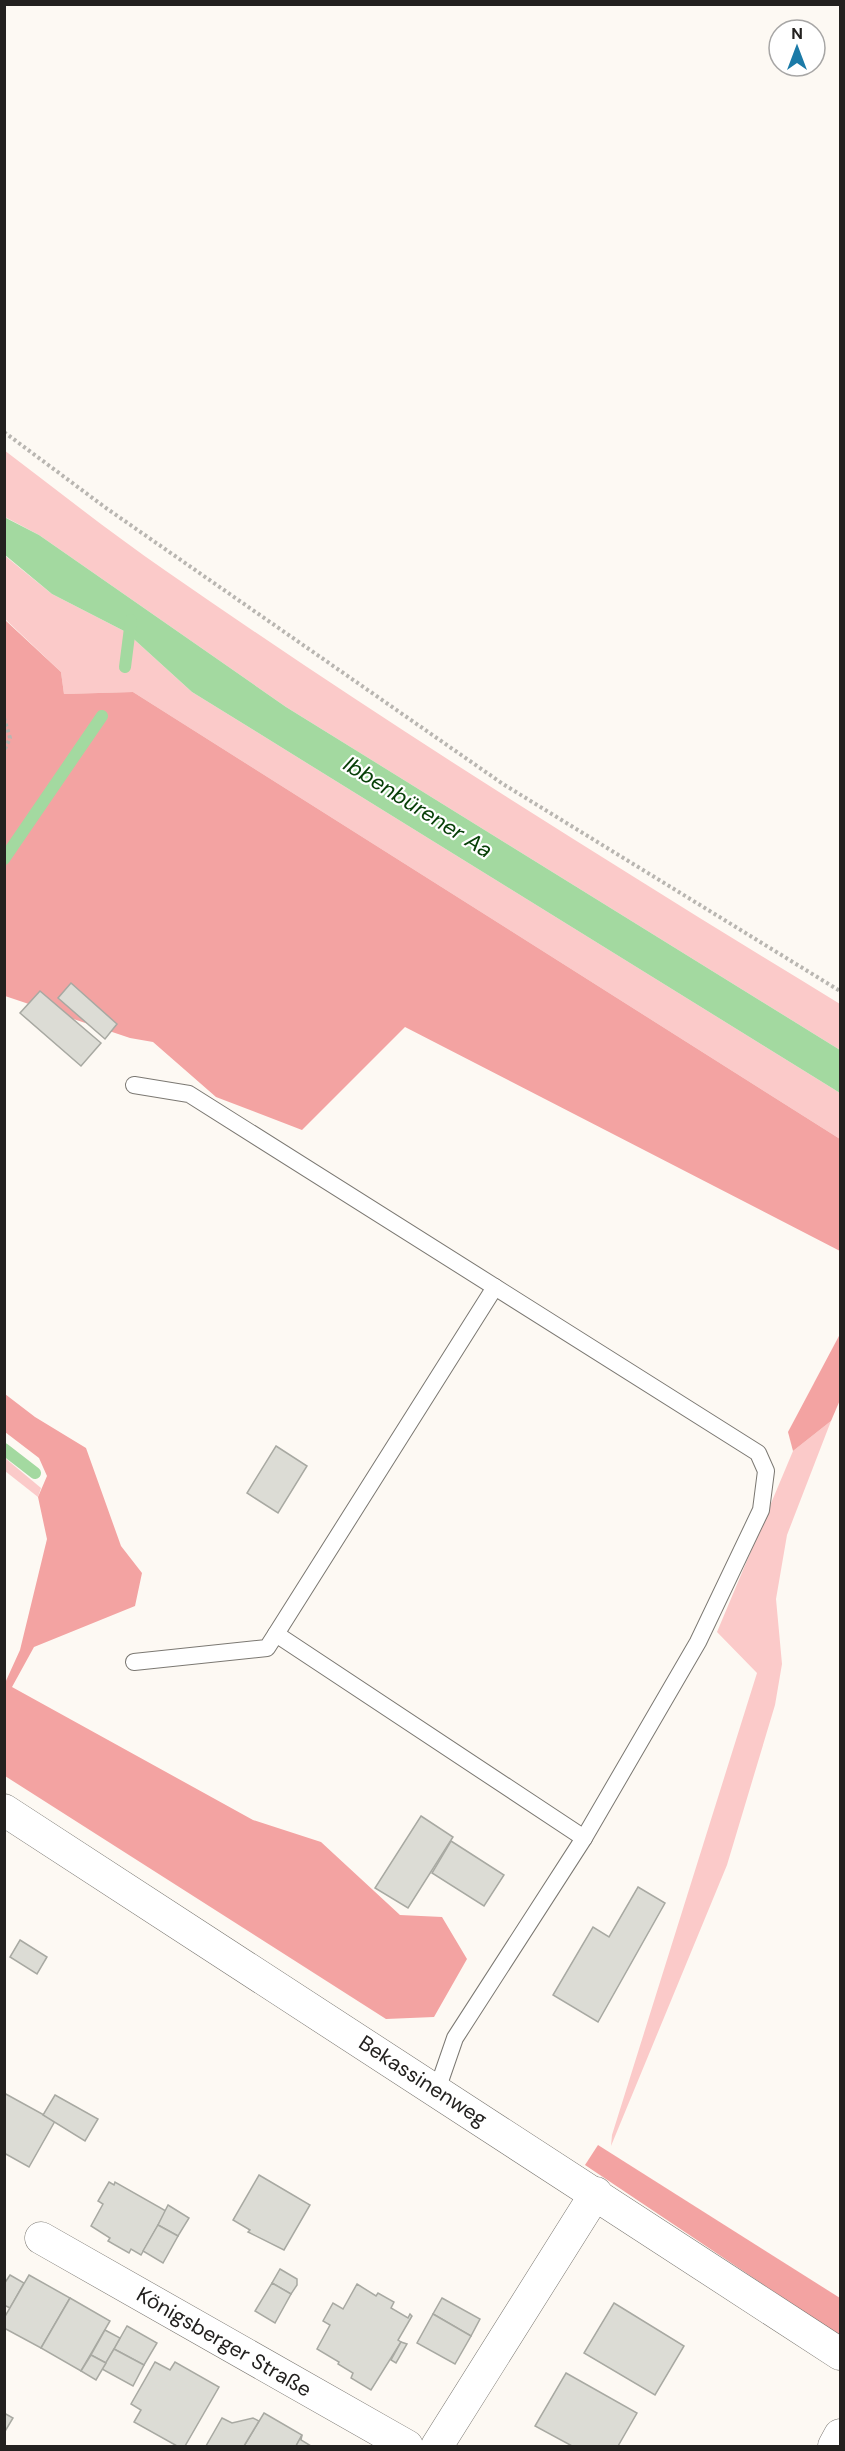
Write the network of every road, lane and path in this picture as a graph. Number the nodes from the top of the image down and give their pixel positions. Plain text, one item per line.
1 (4, 432) edge
2 (4, 718) edge
3 (4, 751) edge
4 (840, 991) edge
5 (135, 1085) dead end
6 (495, 1287) junction
7 (276, 1634) junction
8 (134, 1662) dead end
9 (4, 1810) edge
10 (584, 1838) junction
11 (437, 2090) junction
12 (596, 2193) junction
13 (41, 2238) dead end
14 (840, 2354) edge
15 (840, 2435) edge
16 (407, 2446) edge
17 (437, 2446) edge
18 (834, 2446) edge

1 - 4 path
2 - 3 path
5 - 6 lane
6 - 7 lane
6 - 10 lane
7 - 8 lane
7 - 10 lane
9 - 11 street, Bekassinenweg
10 - 11 lane
11 - 12 street, Bekassinenweg
12 - 14 street, Bekassinenweg
12 - 17 street
13 - 16 street, Königsberger Straße
15 - 18 street

